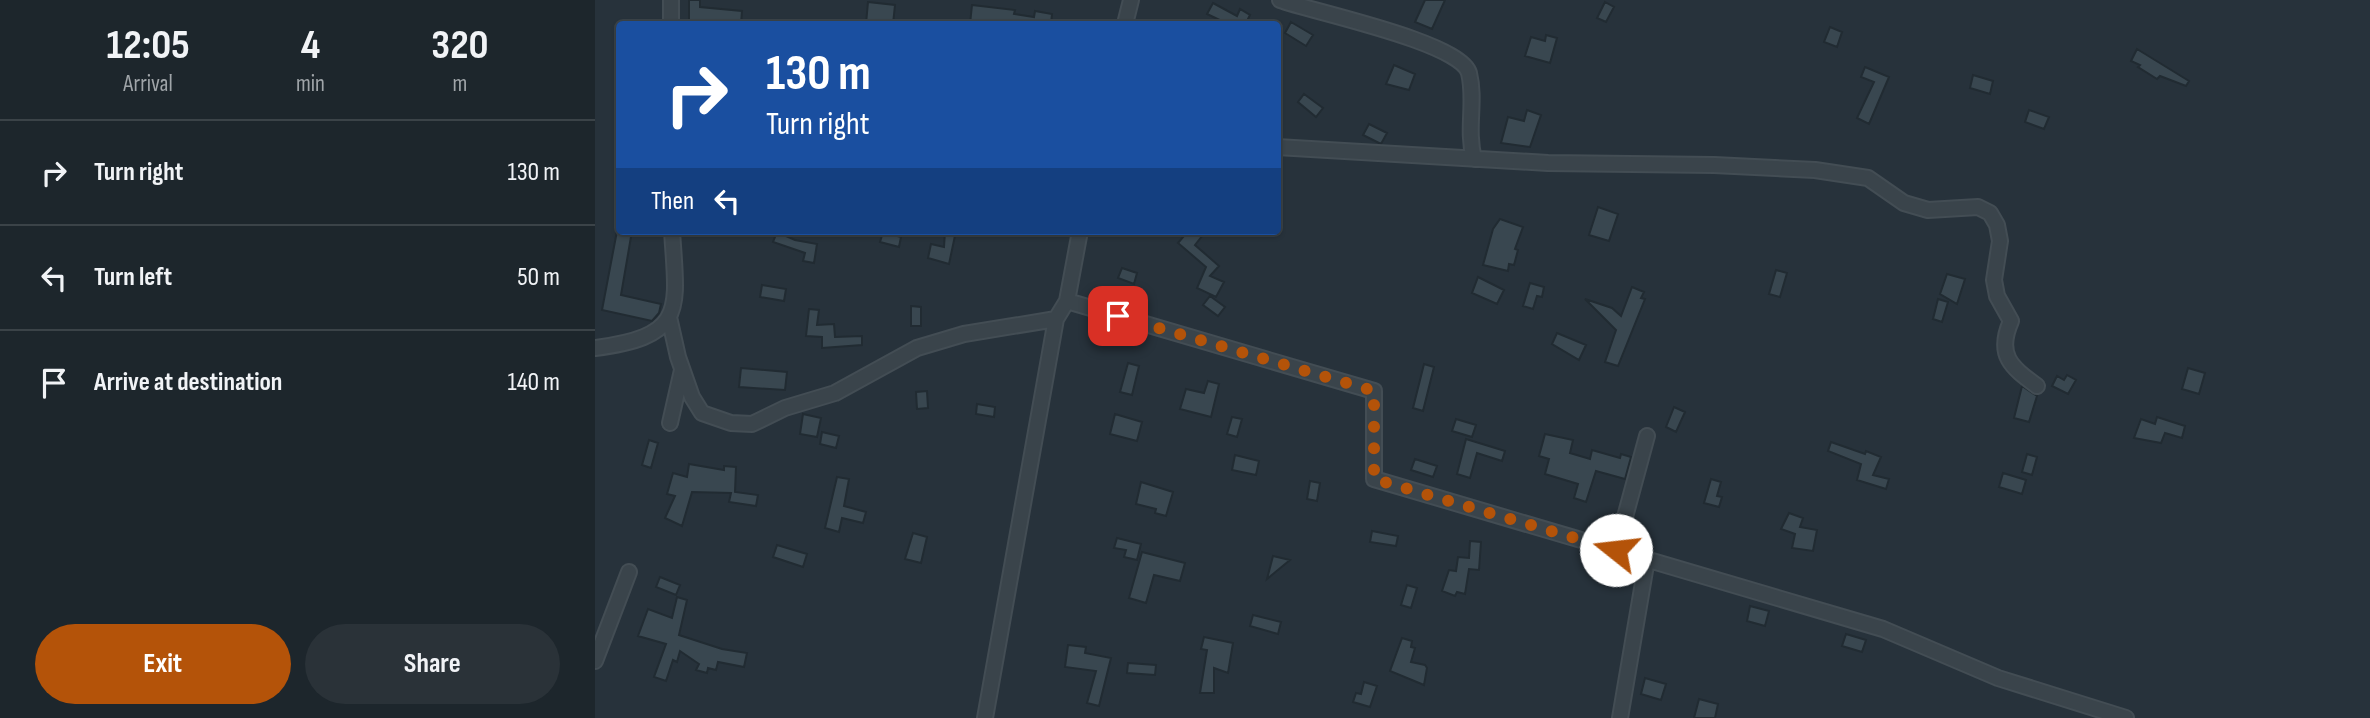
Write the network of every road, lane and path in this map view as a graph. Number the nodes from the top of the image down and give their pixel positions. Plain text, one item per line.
1 (671, 0) edge
2 (1131, 0) edge
3 (1280, 0) edge
4 (671, 21) edge
5 (1126, 21) edge
6 (1281, 147) edge
7 (1473, 159) junction
8 (672, 235) edge
9 (1079, 235) edge
10 (1067, 301) junction
11 (669, 317) junction
12 (1056, 319) junction
13 (595, 348) edge
14 (682, 369) junction
15 (2037, 386) dead end
16 (670, 423) dead end
17 (1647, 436) dead end
18 (1616, 550) junction
19 (1647, 559) junction
20 (629, 572) dead end
21 (595, 661) edge
22 (985, 718) edge
23 (1619, 718) edge
24 (2126, 718) edge

1 - 4 street
2 - 5 street
3 - 7 street
6 - 7 street
7 - 15 street
8 - 11 street
9 - 10 street
10 - 12 street
10 - 18 street
11 - 13 street
11 - 14 street
12 - 14 street
12 - 22 street
14 - 16 street
17 - 18 street
18 - 19 street
19 - 23 street
19 - 24 street
20 - 21 street

